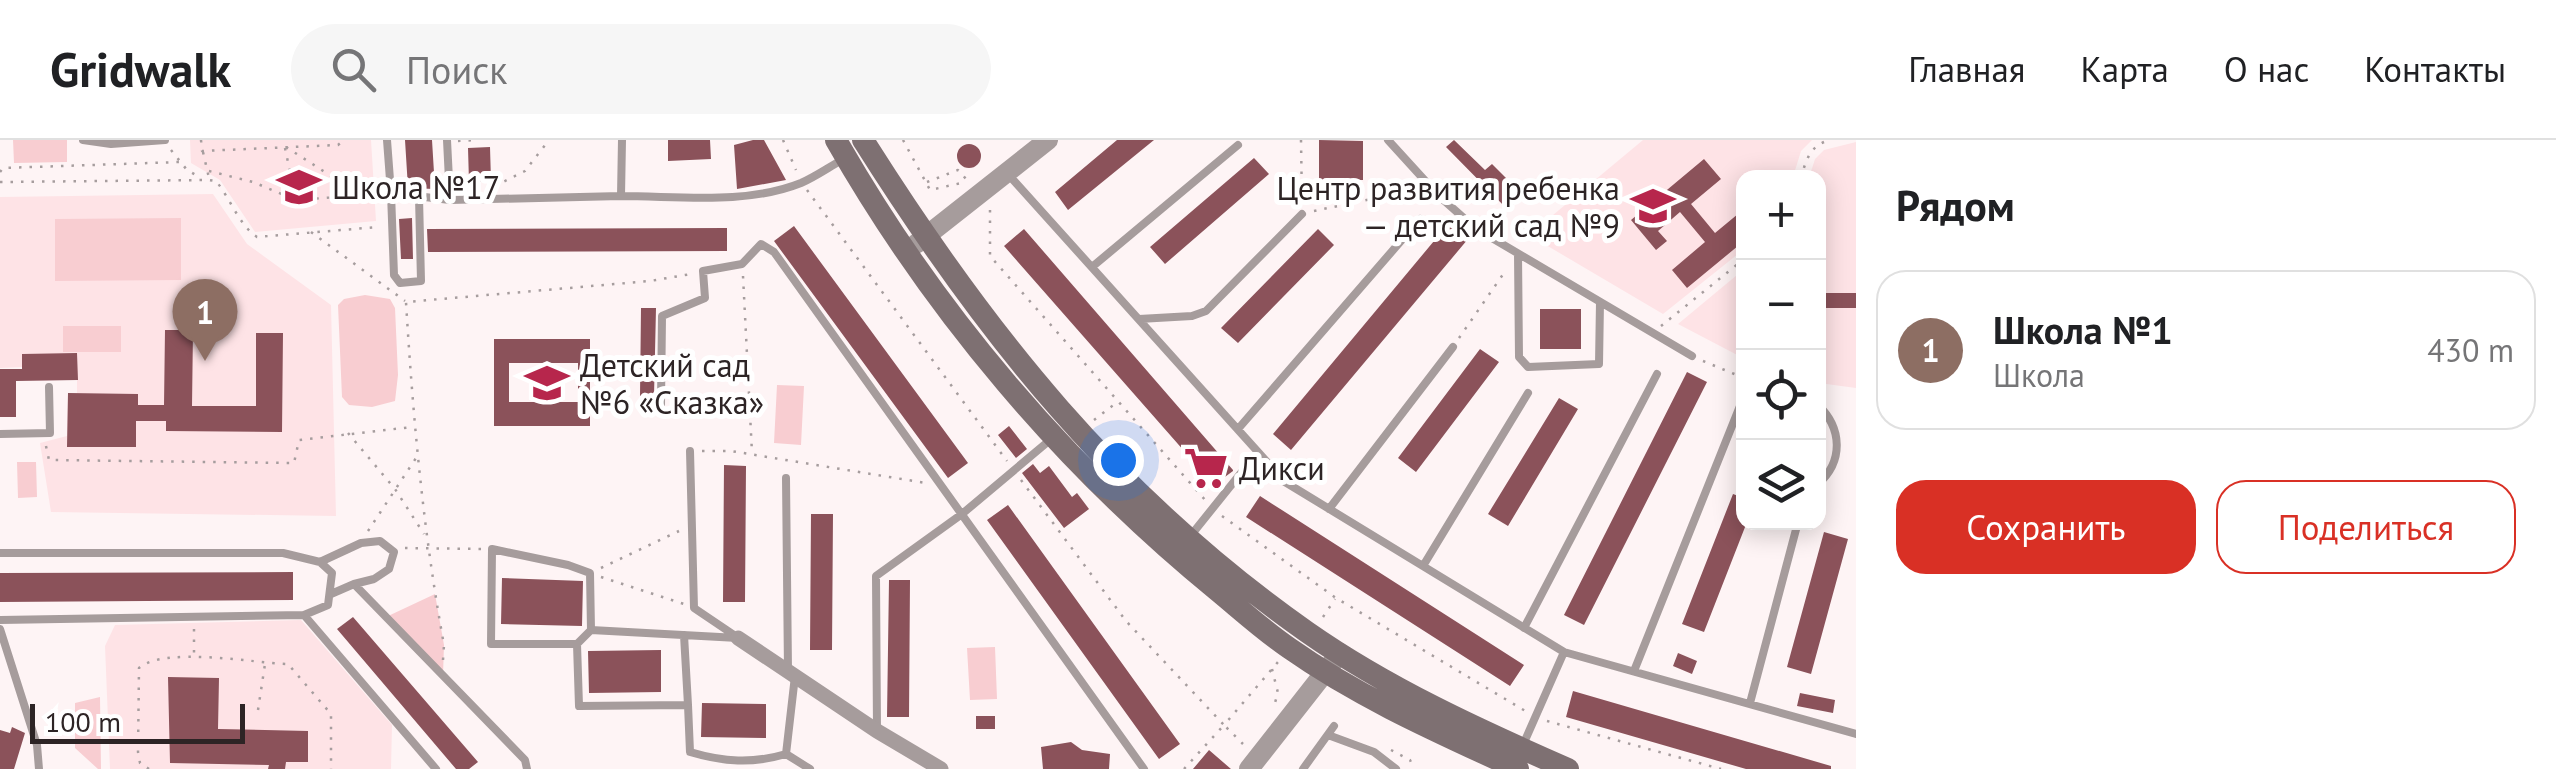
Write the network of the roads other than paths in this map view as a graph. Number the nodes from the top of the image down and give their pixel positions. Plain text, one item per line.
1 (83, 140) edge
2 (165, 140) edge
3 (387, 140) edge
4 (622, 140) edge
5 (863, 140) edge
6 (1048, 140) edge
7 (1388, 140) edge
8 (447, 141) edge
9 (1238, 145) dead end
10 (841, 149) edge
11 (1007, 173) junction
12 (391, 193) junction
13 (621, 196) junction
14 (418, 197) junction
15 (450, 200) junction
16 (1302, 214) road end
17 (1420, 218) dead end
18 (916, 244) junction
19 (1518, 253) junction
20 (1092, 267) junction
21 (1600, 302) junction
22 (1138, 319) junction
23 (1453, 347) road end
24 (1692, 356) road end
25 (1656, 374) dead end
26 (50, 387) dead end
27 (1528, 393) dead end
28 (661, 404) dead end
29 (1826, 412) edge
30 (1736, 415) edge
31 (1238, 430) junction
32 (0, 434) edge
33 (1053, 437) junction
34 (690, 451) road end
35 (1258, 454) junction
36 (1826, 473) edge
37 (786, 478) dead end
38 (1329, 509) junction
39 (962, 514) junction
40 (1796, 530) edge
41 (1189, 538) junction
42 (0, 553) edge
43 (320, 562) junction
44 (1423, 566) junction
45 (354, 584) junction
46 (331, 594) junction
47 (304, 616) junction
48 (0, 620) edge
49 (1524, 628) junction
50 (0, 630) edge
51 (591, 630) junction
52 (684, 635) junction
53 (738, 638) junction
54 (577, 644) junction
55 (1564, 652) junction
56 (1333, 662) junction
57 (1634, 672) junction
58 (791, 673) junction
59 (1750, 703) junction
60 (688, 705) junction
61 (1334, 726) dead end
62 (877, 731) junction
63 (1856, 734) edge
64 (1328, 735) junction
65 (786, 754) junction
66 (757, 762) junction
67 (1509, 762) edge
68 (39, 769) edge
69 (436, 769) edge
70 (527, 769) edge
71 (738, 769) edge
72 (810, 769) edge
73 (941, 769) edge
74 (1144, 769) edge
75 (1249, 769) edge
76 (1303, 769) edge
77 (1396, 769) edge
78 (1568, 769) edge

1 - 2 lane
3 - 12 lane
4 - 13 lane
5 - 18 main road
6 - 11 street
7 - 19 lane
8 - 15 lane
9 - 20 lane
10 - 13 lane
10 - 18 main road
11 - 18 street
11 - 20 lane
12 - 14 lane
12 - 14 lane
13 - 15 lane
14 - 15 lane
16 - 22 lane
17 - 31 lane
18 - 33 main road
18 - 41 main road
19 - 21 lane
19 - 21 lane
20 - 22 lane
21 - 24 lane
22 - 31 lane
23 - 38 lane
25 - 49 lane
26 - 32 lane
27 - 44 lane
28 - 39 lane
29 - 36 lane
30 - 57 lane
31 - 35 lane
33 - 39 lane
33 - 56 main road
34 - 53 lane
35 - 38 lane
35 - 41 lane
37 - 58 lane
38 - 44 lane
39 - 62 lane
39 - 74 lane
40 - 59 lane
41 - 56 main road
42 - 43 lane
43 - 45 lane
43 - 46 lane
44 - 49 lane
45 - 46 lane
45 - 70 lane
46 - 47 lane
47 - 48 lane
47 - 69 lane
49 - 55 lane
50 - 68 lane
51 - 52 lane
51 - 54 lane
51 - 54 lane
52 - 53 lane
52 - 60 lane
53 - 58 street
54 - 60 lane
55 - 57 lane
55 - 67 lane
56 - 67 main road
56 - 75 street
57 - 59 lane
58 - 62 street
58 - 65 lane
59 - 63 lane
60 - 66 lane
61 - 64 lane
62 - 73 street
64 - 76 lane
64 - 77 lane
65 - 66 lane
65 - 72 lane
66 - 71 lane
67 - 78 main road

